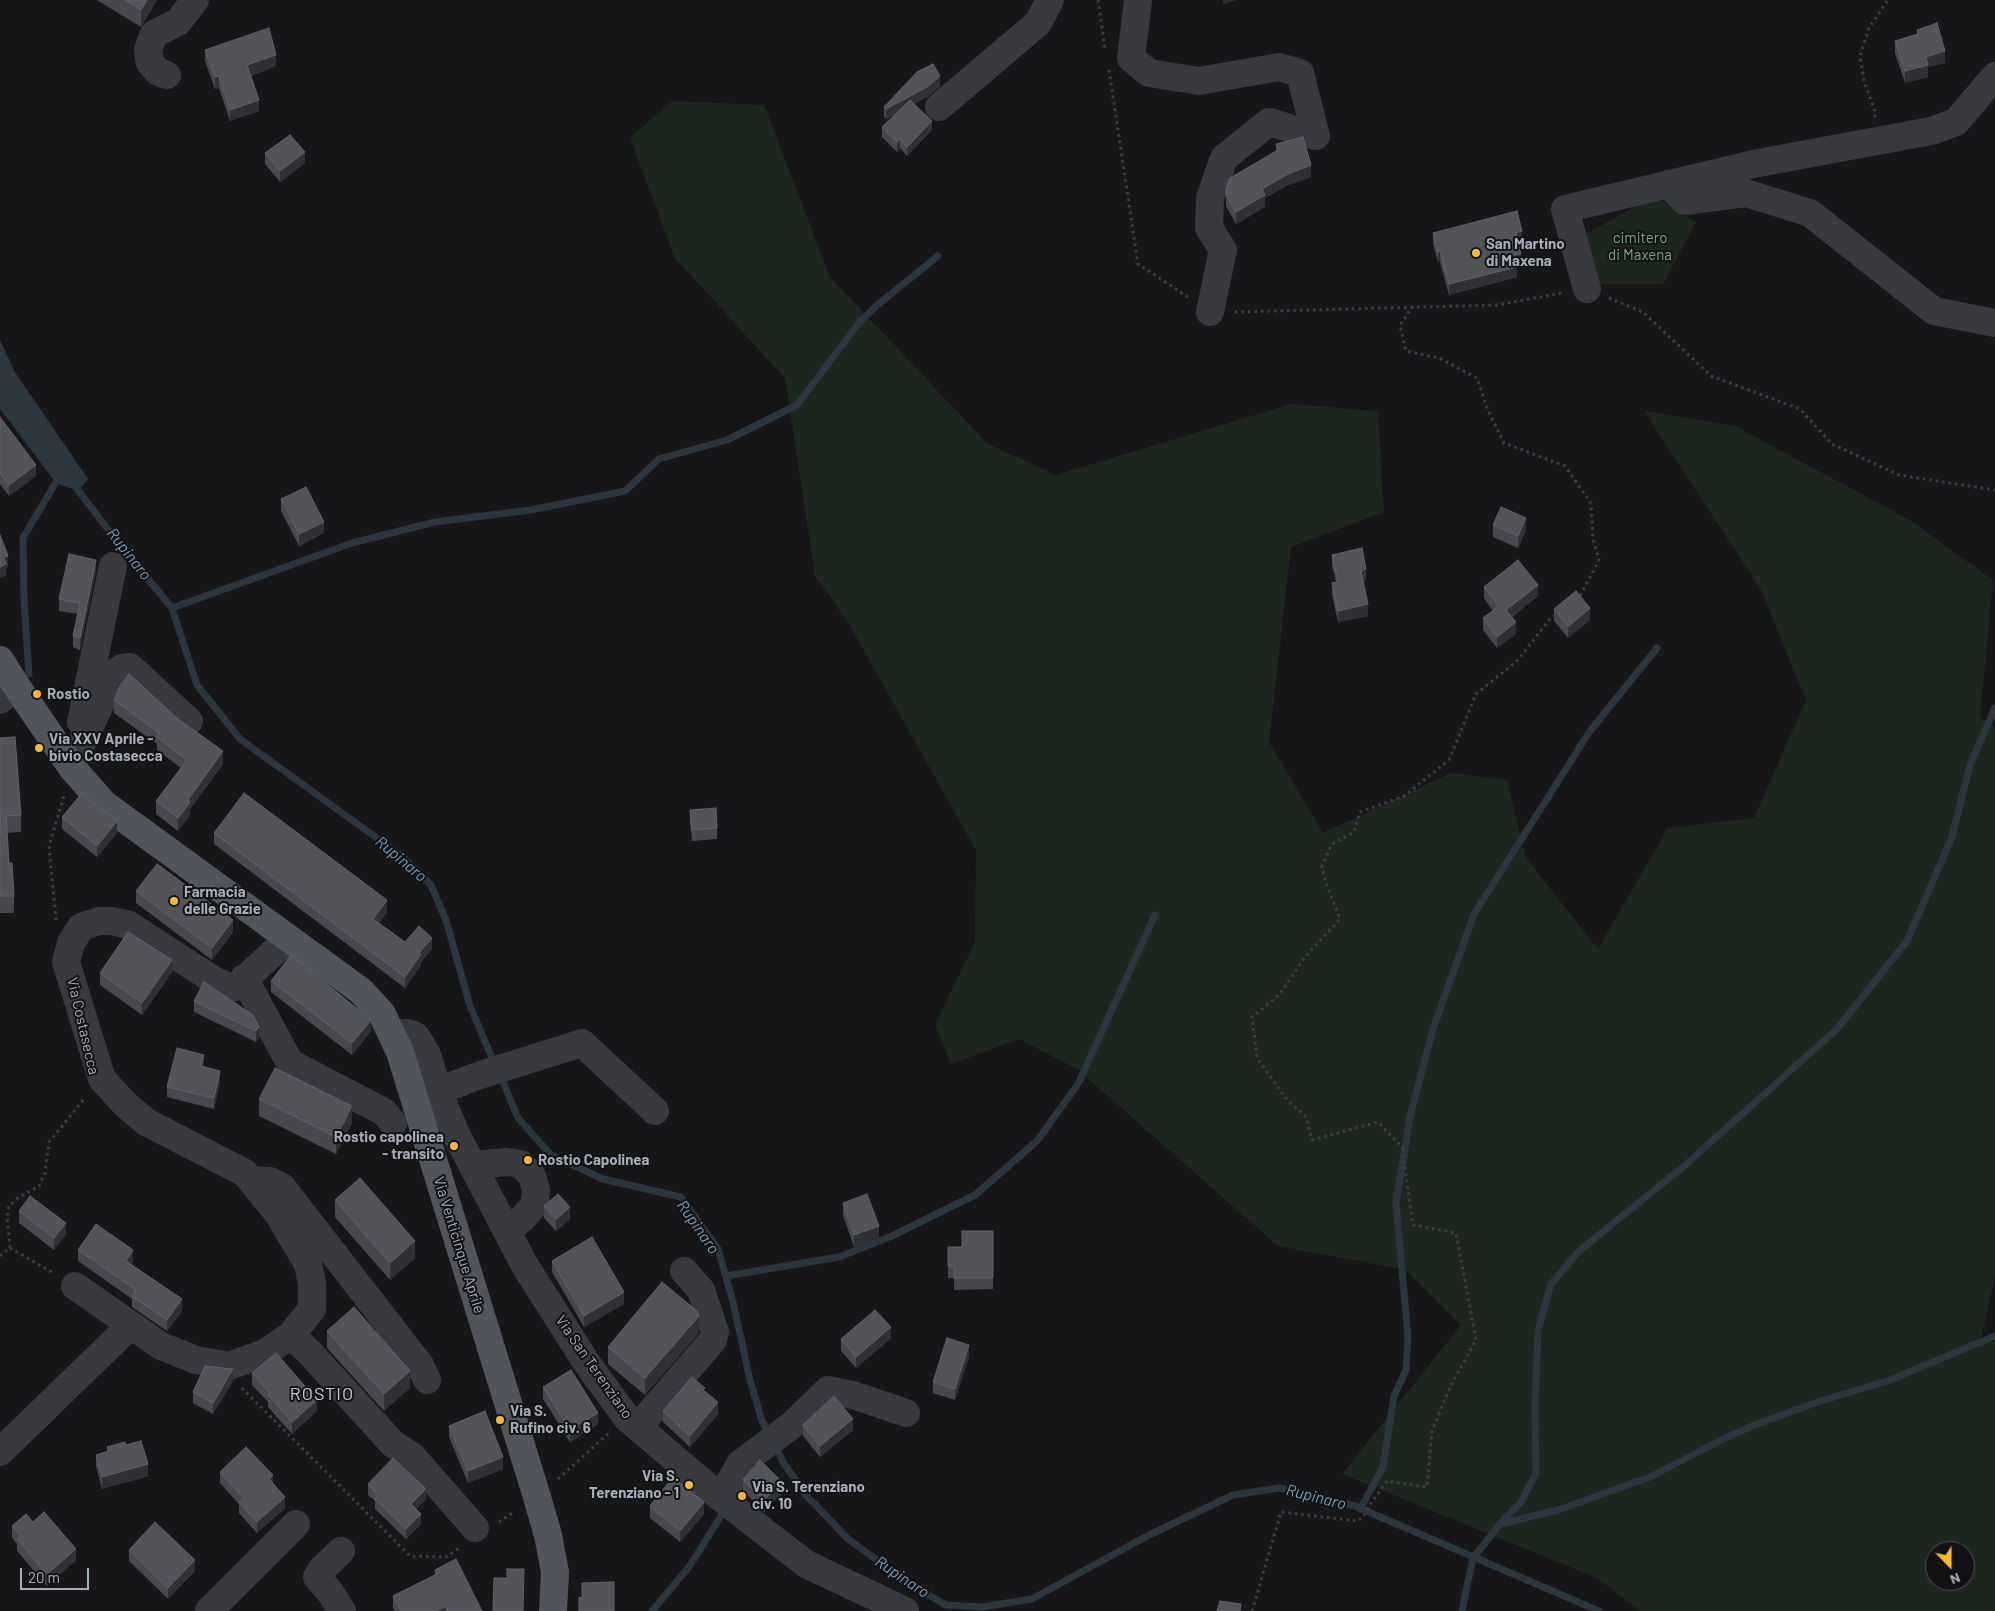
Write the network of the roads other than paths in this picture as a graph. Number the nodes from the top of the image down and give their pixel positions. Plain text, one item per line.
1 (195, 0) edge
2 (1050, 0) edge
3 (1138, 0) edge
4 (167, 75) dead end
5 (1995, 76) edge
6 (939, 107) dead end
7 (1668, 184) junction
8 (1586, 289) road end
9 (1210, 312) road end
10 (1995, 323) edge
11 (113, 566) dead end
12 (0, 660) edge
13 (8, 694) edge
14 (189, 721) dead end
15 (74, 760) junction
16 (288, 939) junction
17 (244, 978) junction
18 (392, 1033) junction
19 (438, 1091) junction
20 (656, 1111) dead end
21 (393, 1123) dead end
22 (472, 1165) junction
23 (252, 1180) junction
24 (507, 1230) junction
25 (684, 1272) dead end
26 (75, 1286) road end
27 (131, 1326) junction
28 (290, 1335) junction
29 (427, 1380) dead end
30 (906, 1413) dead end
31 (638, 1427) junction
32 (0, 1452) edge
33 (721, 1498) junction
34 (296, 1524) dead end
35 (475, 1528) dead end
36 (341, 1551) dead end
37 (209, 1611) edge
38 (342, 1611) edge
39 (553, 1611) edge
40 (905, 1611) edge

1 - 4 street
2 - 6 street
3 - 9 street
5 - 7 street
7 - 8 street
7 - 10 street
11 - 15 street
12 - 13 main road, Via Venticinque Aprile
13 - 15 main road, Via Venticinque Aprile
14 - 15 street
15 - 16 main road, Via Venticinque Aprile
16 - 17 street
16 - 18 main road, Via Venticinque Aprile
17 - 21 street
17 - 23 street
18 - 19 street, Via San Terenziano
18 - 39 main road, Via Venticinque Aprile
19 - 20 street
19 - 22 street, Via San Terenziano
22 - 24 street, Via San Terenziano
22 - 24 street
23 - 28 street
23 - 29 street
24 - 31 street, Via San Terenziano
25 - 31 street
26 - 27 street
27 - 28 street
27 - 32 street
28 - 35 street
30 - 33 street
31 - 33 street, Via San Terenziano
33 - 40 street, Via San Terenziano
34 - 37 street
36 - 38 street

